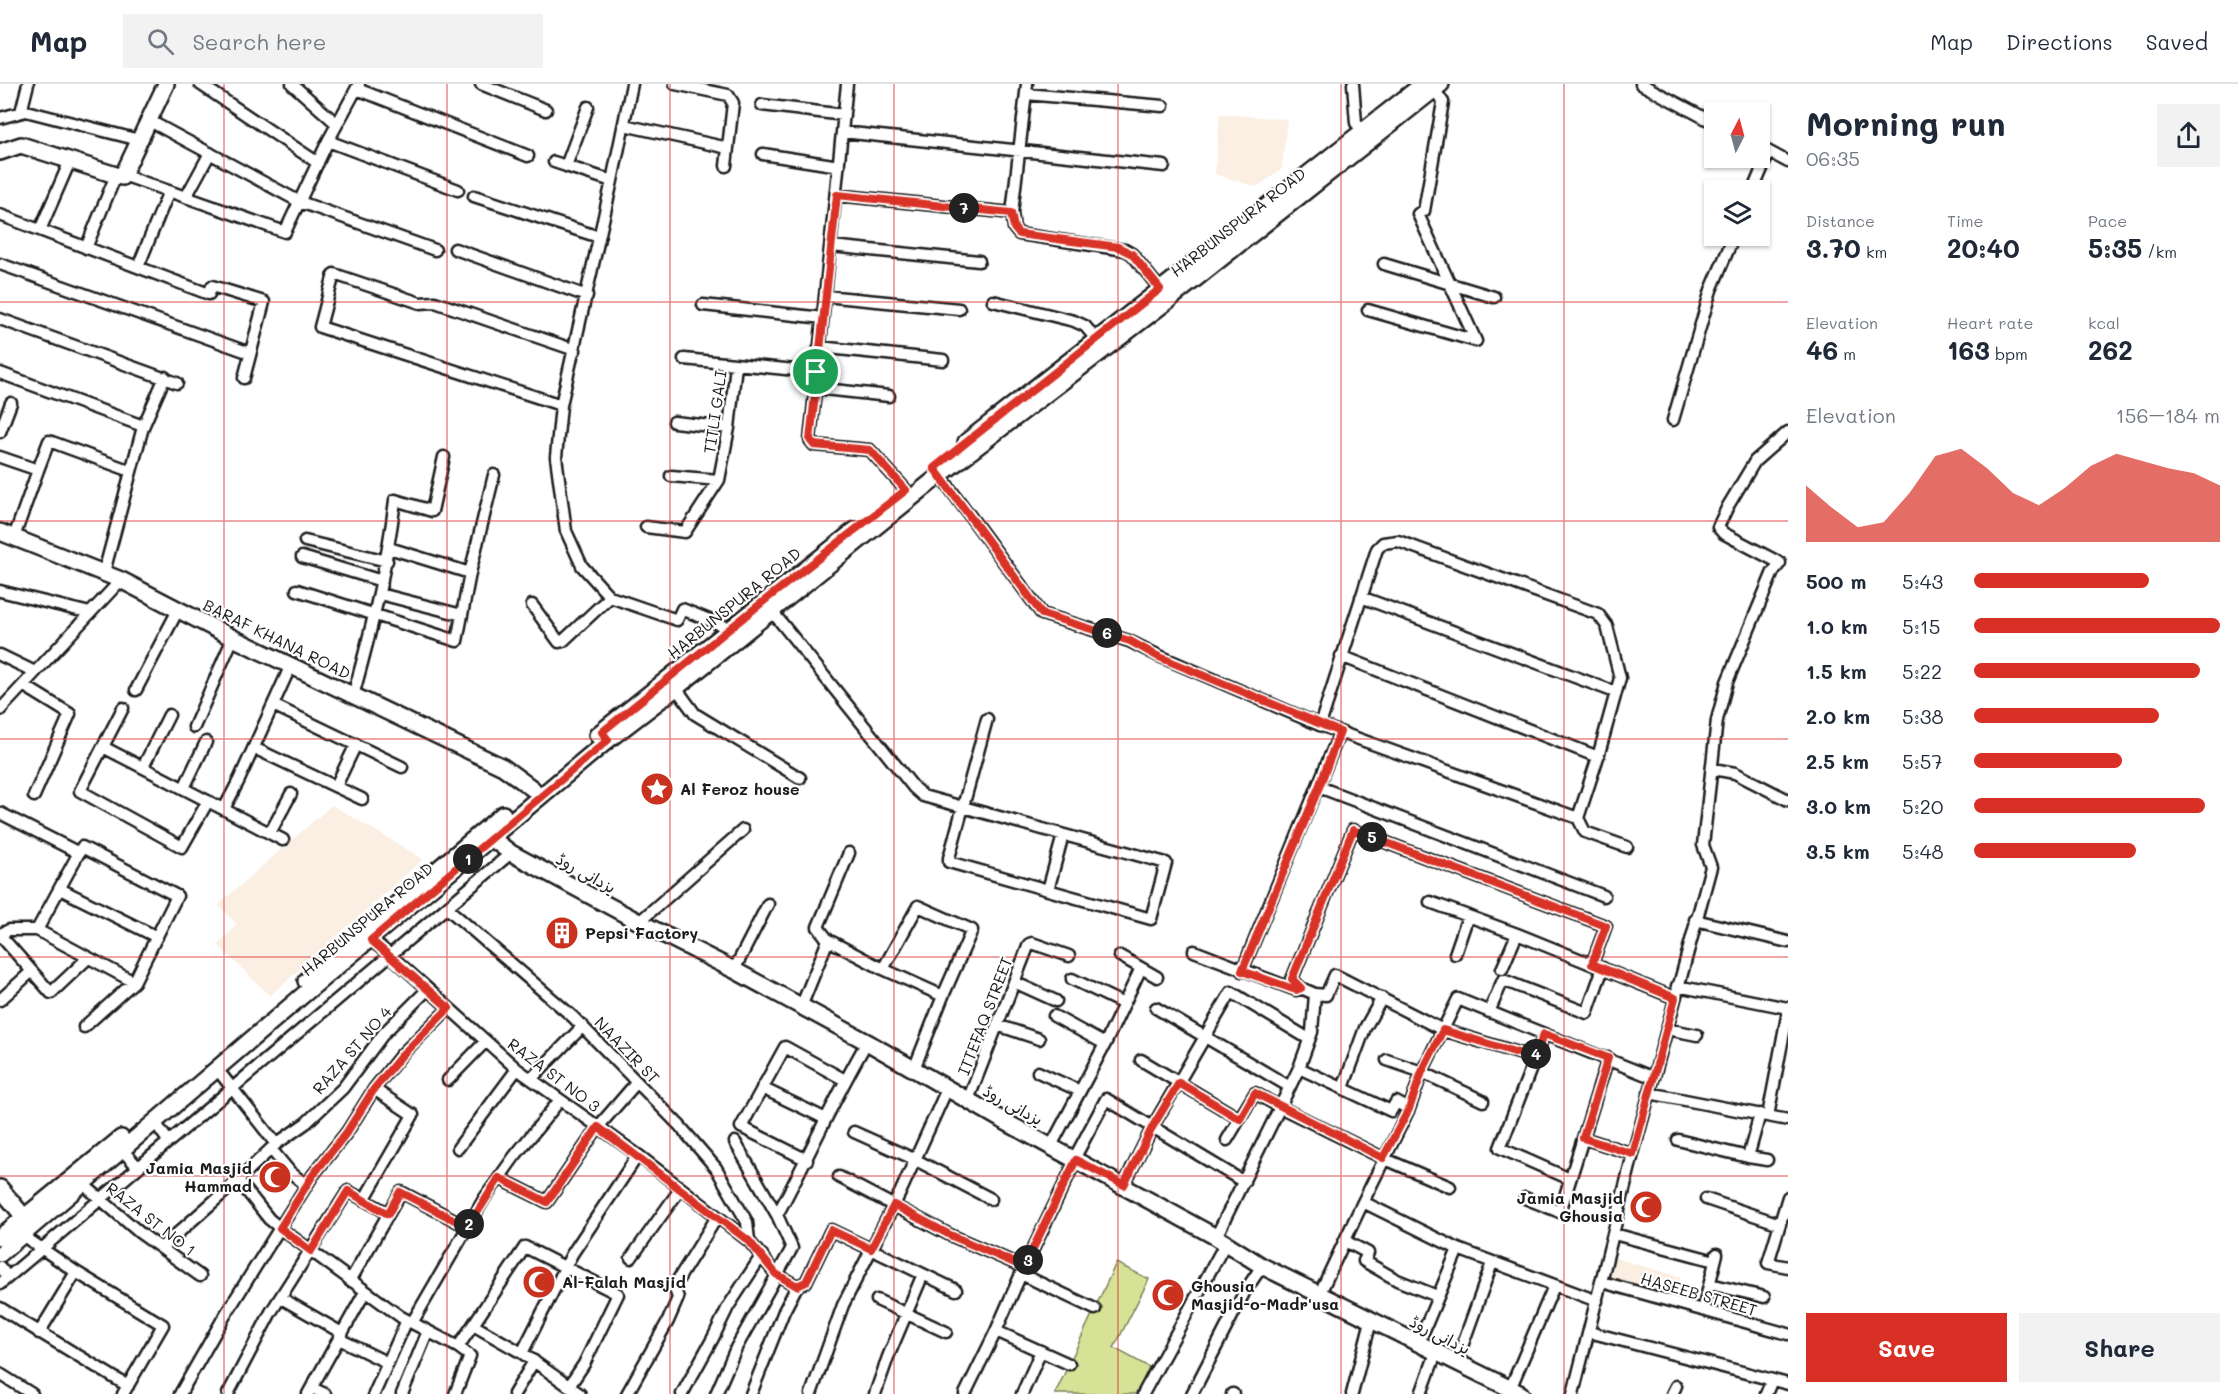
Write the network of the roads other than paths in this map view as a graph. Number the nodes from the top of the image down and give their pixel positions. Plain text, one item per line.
1 (28, 84) edge
2 (166, 84) edge
3 (200, 84) edge
4 (292, 84) edge
5 (481, 84) edge
6 (632, 84) edge
7 (675, 84) edge
8 (847, 84) edge
9 (1353, 84) edge
10 (1641, 84) edge
11 (1433, 86) edge
12 (358, 87) edge
13 (1027, 89) edge
14 (762, 105) dead end
15 (1163, 106) dead end
16 (588, 107) dead end
17 (546, 110) dead end
18 (21, 112) junction
19 (844, 115) junction
20 (0, 118) edge
21 (1704, 118) edge
22 (148, 120) junction
23 (337, 124) junction
24 (624, 125) junction
25 (1363, 131) junction
26 (842, 132) junction
27 (139, 140) junction
28 (328, 141) junction
29 (728, 148) junction
30 (1019, 151) junction
31 (0, 152) edge
32 (1770, 152) edge
33 (210, 153) junction
34 (763, 154) dead end
35 (528, 156) dead end
36 (70, 161) junction
37 (554, 162) dead end
38 (1788, 162) edge
39 (318, 163) junction
40 (566, 166) junction
41 (726, 166) dead end
42 (839, 166) junction
43 (1164, 166) dead end
44 (119, 175) junction
45 (612, 181) junction
46 (458, 190) dead end
47 (169, 191) junction
48 (837, 195) junction
49 (474, 196) dead end
50 (186, 197) junction
51 (300, 202) junction
52 (1011, 213) junction
53 (0, 215) edge
54 (40, 230) junction
55 (599, 237) junction
56 (1235, 239) junction
57 (831, 246) junction
58 (1730, 246) edge
59 (86, 248) junction
60 (455, 249) dead end
61 (435, 250) dead end
62 (979, 261) dead end
63 (0, 264) edge
64 (1384, 264) dead end
65 (138, 267) junction
66 (1449, 282) junction
67 (1160, 289) junction
68 (586, 296) junction
69 (825, 296) junction
70 (1494, 297) dead end
71 (993, 301) dead end
72 (703, 305) dead end
73 (959, 309) dead end
74 (1368, 310) dead end
75 (823, 318) junction
76 (0, 319) edge
77 (1096, 339) junction
78 (819, 347) junction
79 (575, 350) junction
80 (250, 353) junction
81 (684, 359) dead end
82 (943, 360) dead end
83 (735, 365) junction
84 (816, 372) junction
85 (0, 373) edge
86 (165, 377) junction
87 (244, 378) dead end
88 (177, 383) dead end
89 (815, 388) junction
90 (889, 396) dead end
91 (11, 403) dead end
92 (561, 405) junction
93 (1673, 420) dead end
94 (674, 422) dead end
95 (143, 426) junction
96 (729, 428) junction
97 (0, 432) edge
98 (1788, 432) edge
99 (0, 457) edge
100 (444, 457) dead end
101 (38, 470) junction
102 (131, 471) junction
103 (937, 471) junction
104 (494, 475) dead end
105 (671, 476) dead end
106 (719, 480) junction
107 (906, 490) junction
108 (646, 527) dead end
109 (7, 534) edge
110 (305, 541) dead end
111 (390, 548) junction
112 (302, 557) dead end
113 (387, 561) junction
114 (1784, 564) edge
115 (104, 572) junction
116 (470, 573) junction
117 (121, 580) junction
118 (382, 581) junction
119 (297, 590) dead end
120 (0, 591) edge
121 (380, 594) junction
122 (610, 597) junction
123 (1361, 597) junction
124 (532, 605) dead end
125 (178, 610) junction
126 (771, 610) junction
127 (90, 614) junction
128 (375, 614) junction
129 (462, 615) junction
130 (731, 629) junction
131 (233, 638) junction
132 (0, 655) edge
133 (1341, 656) junction
134 (291, 665) junction
135 (35, 672) junction
136 (23, 685) junction
137 (676, 688) junction
138 (136, 690) dead end
139 (1615, 692) junction
140 (353, 696) junction
141 (273, 705) junction
142 (123, 708) dead end
143 (0, 710) edge
144 (169, 715) dead end
145 (987, 719) dead end
146 (1320, 725) junction
147 (194, 727) dead end
148 (1340, 732) junction
149 (605, 736) junction
150 (206, 742) dead end
151 (356, 744) junction
152 (103, 747) junction
153 (254, 748) junction
154 (1598, 758) junction
155 (143, 767) junction
156 (402, 767) dead end
157 (1713, 769) junction
158 (800, 777) dead end
159 (336, 786) junction
160 (1319, 787) junction
161 (184, 788) junction
162 (533, 789) junction
163 (291, 794) dead end
164 (34, 796) dead end
165 (362, 799) dead end
166 (1788, 800) edge
167 (208, 801) junction
168 (963, 807) junction
169 (224, 809) junction
170 (0, 813) edge
171 (1578, 818) junction
172 (743, 830) dead end
173 (270, 833) junction
174 (1063, 835) junction
175 (491, 838) junction
176 (283, 840) dead end
177 (1627, 847) dead end
178 (849, 852) dead end
179 (78, 853) junction
180 (511, 853) junction
181 (60, 889) junction
182 (1048, 890) junction
183 (1604, 896) dead end
184 (1430, 902) dead end
185 (768, 904) dead end
186 (447, 909) junction
187 (1468, 916) junction
188 (1695, 920) junction
189 (639, 922) junction
190 (38, 930) junction
191 (0, 934) edge
192 (1517, 934) junction
193 (157, 937) junction
194 (371, 940) junction
195 (828, 940) junction
196 (1788, 942) edge
197 (1194, 951) dead end
198 (1455, 954) dead end
199 (390, 955) junction
200 (1069, 956) dead end
201 (1120, 956) dead end
202 (88, 958) junction
203 (1597, 966) junction
204 (1141, 968) junction
205 (883, 969) junction
206 (1502, 969) dead end
207 (734, 970) junction
208 (1242, 971) junction
209 (31, 972) junction
210 (1157, 977) dead end
211 (1072, 979) dead end
212 (134, 982) junction
213 (1014, 982) junction
214 (306, 987) junction
215 (1301, 988) junction
216 (428, 989) junction
217 (1676, 992) junction
218 (1315, 994) junction
219 (943, 996) junction
220 (1382, 998) junction
221 (0, 1000) edge
222 (1056, 1001) dead end
223 (1124, 1004) junction
224 (801, 1006) junction
225 (449, 1008) junction
226 (1155, 1008) dead end
227 (1788, 1010) edge
228 (1489, 1012) junction
229 (1054, 1016) dead end
230 (997, 1025) junction
231 (583, 1026) junction
232 (84, 1027) dead end
233 (1667, 1029) junction
234 (1443, 1030) junction
235 (1544, 1034) junction
236 (1696, 1035) dead end
237 (1205, 1036) junction
238 (1039, 1039) dead end
239 (1309, 1039) junction
240 (486, 1041) junction
241 (867, 1042) junction
242 (1105, 1044) junction
243 (1534, 1058) junction
244 (1608, 1058) junction
245 (1141, 1060) dead end
246 (1387, 1060) dead end
247 (1299, 1068) junction
248 (217, 1069) junction
249 (517, 1069) junction
250 (914, 1069) junction
251 (1038, 1072) dead end
252 (1422, 1072) junction
253 (531, 1078) junction
254 (1654, 1078) junction
255 (448, 1080) dead end
256 (845, 1080) junction
257 (637, 1082) junction
258 (1179, 1083) junction
259 (1290, 1087) junction
260 (233, 1088) junction
261 (762, 1088) junction
262 (1343, 1088) junction
263 (374, 1089) junction
264 (947, 1089) junction
265 (1080, 1090) junction
266 (1649, 1093) junction
267 (560, 1100) junction
268 (968, 1100) junction
269 (1483, 1101) dead end
270 (1280, 1107) junction
271 (1409, 1109) junction
272 (1764, 1115) junction
273 (826, 1119) junction
274 (1240, 1119) junction
275 (1788, 1120) edge
276 (155, 1122) junction
277 (1153, 1126) junction
278 (598, 1127) junction
279 (854, 1132) dead end
280 (1583, 1138) junction
281 (1227, 1140) dead end
282 (1678, 1140) dead end
283 (168, 1141) junction
284 (735, 1142) dead end
285 (273, 1146) junction
286 (1051, 1146) junction
287 (458, 1148) dead end
288 (122, 1150) junction
289 (1633, 1154) junction
290 (638, 1155) junction
291 (1748, 1157) junction
292 (1383, 1158) junction
293 (914, 1159) junction
294 (807, 1160) junction
295 (1075, 1160) junction
296 (1767, 1160) dead end
297 (138, 1167) junction
298 (839, 1177) dead end
299 (499, 1178) junction
300 (1570, 1179) junction
301 (79, 1180) junction
302 (238, 1180) junction
303 (1244, 1182) junction
304 (306, 1185) junction
305 (1124, 1185) junction
306 (1450, 1187) dead end
307 (0, 1188) edge
308 (681, 1188) junction
309 (1788, 1197) edge
310 (100, 1198) junction
311 (1525, 1198) dead end
312 (991, 1199) dead end
313 (1706, 1199) dead end
314 (364, 1200) junction
315 (1363, 1202) junction
316 (894, 1205) junction
317 (388, 1214) junction
318 (777, 1215) junction
319 (24, 1217) junction
320 (717, 1217) junction
321 (1780, 1224) junction
322 (468, 1227) junction
323 (280, 1228) junction
324 (1614, 1234) junction
325 (22, 1235) junction
326 (0, 1237) edge
327 (1221, 1240) junction
328 (749, 1241) junction
329 (1344, 1242) junction
330 (162, 1247) junction
331 (41, 1249) junction
332 (871, 1249) junction
333 (1458, 1249) junction
334 (311, 1251) junction
335 (0, 1254) edge
336 (762, 1255) junction
337 (630, 1258) dead end
338 (1492, 1263) junction
339 (1262, 1266) junction
340 (0, 1267) edge
341 (565, 1267) junction
342 (1788, 1267) edge
343 (1023, 1271) junction
344 (76, 1272) junction
345 (776, 1274) junction
346 (923, 1274) junction
347 (200, 1276) dead end
348 (4, 1280) edge
349 (350, 1281) junction
350 (1602, 1282) junction
351 (1710, 1284) junction
352 (797, 1286) junction
353 (1554, 1286) junction
354 (956, 1290) dead end
355 (365, 1292) junction
356 (1319, 1295) junction
357 (1437, 1296) junction
358 (1764, 1297) dead end
359 (280, 1298) junction
360 (877, 1300) dead end
361 (1597, 1301) junction
362 (0, 1308) edge
363 (1095, 1309) dead end
364 (1703, 1310) junction
365 (906, 1313) junction
366 (410, 1321) junction
367 (1371, 1321) junction
368 (473, 1325) junction
369 (428, 1331) junction
370 (996, 1331) junction
371 (946, 1332) dead end
372 (1589, 1332) junction
373 (39, 1333) junction
374 (1788, 1335) edge
375 (340, 1336) junction
376 (1419, 1342) junction
377 (458, 1347) junction
378 (1041, 1351) junction
379 (522, 1353) junction
380 (1436, 1353) junction
381 (534, 1360) junction
382 (387, 1364) junction
383 (1069, 1364) dead end
384 (1456, 1364) junction
385 (0, 1374) edge
386 (1772, 1380) junction
387 (1788, 1384) edge
388 (570, 1385) junction
389 (1493, 1388) edge
390 (125, 1390) edge
391 (310, 1391) edge
392 (1516, 1391) edge
393 (32, 1394) edge
394 (180, 1394) edge
395 (228, 1394) edge
396 (325, 1394) edge
397 (374, 1394) edge
398 (402, 1394) edge
399 (455, 1394) edge
400 (514, 1394) edge
401 (580, 1394) edge
402 (627, 1394) edge
403 (682, 1394) edge
404 (716, 1394) edge
405 (751, 1394) edge
406 (811, 1394) edge
407 (875, 1394) edge
408 (965, 1394) edge
409 (1022, 1394) edge
410 (1143, 1394) edge
411 (1192, 1394) edge
412 (1352, 1394) edge
413 (1421, 1394) edge
414 (1573, 1394) edge
415 (1766, 1394) edge

1 - 18 street
2 - 22 main road
3 - 39 street
4 - 23 street
5 - 17 street
6 - 24 street
7 - 29 street
8 - 19 street
9 - 25 street
10 - 21 street
11 - 25 main road, HARBUNSPURA ROAD
11 - 56 main road, HARBUNSPURA ROAD
11 - 66 street
12 - 23 street
12 - 35 street
13 - 15 street
13 - 30 street
14 - 19 street
16 - 40 street
18 - 20 street
18 - 27 street
19 - 26 street
22 - 27 main road
22 - 33 street
23 - 28 street
24 - 29 street
24 - 45 street
25 - 56 main road, HARBUNSPURA ROAD
26 - 30 street
26 - 42 street
27 - 44 main road
28 - 39 street
28 - 46 street
29 - 41 street
30 - 43 street
30 - 52 street
31 - 36 main road
32 - 38 street
33 - 50 street
33 - 51 street
34 - 42 street
36 - 44 main road
36 - 54 street
37 - 40 street
39 - 51 street
40 - 45 street
42 - 48 street
44 - 47 street
44 - 59 street
45 - 55 street
47 - 50 street
47 - 65 street
48 - 52 street
48 - 57 street
49 - 55 street
50 - 51 street
51 - 61 street
52 - 67 street
53 - 54 street
54 - 59 street
55 - 68 street
56 - 67 main road, HARBUNSPURA ROAD
56 - 103 main road, HARBUNSPURA ROAD
57 - 62 street
57 - 69 street
58 - 93 street
59 - 65 street
60 - 68 street
63 - 80 street
64 - 66 street
65 - 80 street
66 - 70 street
66 - 74 street
67 - 77 main road, HARBUNSPURA ROAD
68 - 79 street
69 - 73 street
69 - 75 street
71 - 77 street
72 - 75 street
75 - 78 street
76 - 86 street
77 - 103 main road, HARBUNSPURA ROAD
78 - 82 street
78 - 84 street
79 - 92 street
79 - 92 street
80 - 87 street
81 - 83 street
83 - 84 street, TITLI GALI
83 - 96 street, TITLI GALI
84 - 89 street
85 - 95 street
86 - 88 street
86 - 95 street
89 - 90 street
89 - 107 street
91 - 97 street
92 - 122 street
94 - 96 street
95 - 102 street
96 - 106 street, TITLI GALI
98 - 114 street
99 - 101 street
100 - 111 street
101 - 102 street
101 - 109 street
102 - 115 street
103 - 107 main road, HARBUNSPURA ROAD
103 - 126 main road, HARBUNSPURA ROAD
103 - 146 street
104 - 116 street
105 - 106 street
106 - 108 street, TITLI GALI
107 - 130 main road, HARBUNSPURA ROAD
109 - 115 main road, BARAF KHANA ROAD
110 - 113 street
111 - 113 street
111 - 116 street
112 - 118 street
113 - 118 street
114 - 157 street
115 - 117 main road, BARAF KHANA ROAD
116 - 129 street
117 - 125 main road, BARAF KHANA ROAD
117 - 127 street
118 - 121 street
119 - 128 street
120 - 127 street
121 - 128 street
121 - 129 street
122 - 124 street
122 - 130 street
123 - 133 street
123 - 139 street
123 - 139 street
125 - 131 main road, BARAF KHANA ROAD
125 - 138 street
126 - 137 main road, HARBUNSPURA ROAD
126 - 168 street
127 - 135 street
128 - 129 street
128 - 140 street
130 - 149 main road, HARBUNSPURA ROAD
131 - 134 main road, BARAF KHANA ROAD
131 - 147 street
132 - 135 street
133 - 146 street
133 - 154 street
134 - 140 main road, BARAF KHANA ROAD
134 - 141 street
135 - 136 street
136 - 143 street
136 - 164 street
137 - 149 main road, HARBUNSPURA ROAD
137 - 158 street
139 - 154 street
140 - 162 main road, BARAF KHANA ROAD
141 - 151 street
141 - 153 street
142 - 152 street
144 - 155 street
145 - 168 street
146 - 148 street
148 - 160 street
148 - 171 street
149 - 162 main road, HARBUNSPURA ROAD
149 - 175 main road, HARBUNSPURA ROAD
150 - 161 street
151 - 156 street
151 - 159 street
152 - 155 street
152 - 167 street
153 - 159 street
153 - 169 street
154 - 171 street
155 - 161 street
157 - 166 street
157 - 188 street
159 - 165 street
160 - 183 street
160 - 208 street
161 - 167 street
162 - 214 main road, HARBUNSPURA ROAD
163 - 173 street
167 - 169 street
168 - 174 street
168 - 182 street
169 - 173 street
170 - 179 street
171 - 177 street
172 - 189 street
173 - 176 street
174 - 182 street
174 - 182 street
175 - 180 main road, یزدانی روڈ
175 - 194 main road, HARBUNSPURA ROAD
178 - 195 street
179 - 181 street
179 - 193 street
180 - 186 street
180 - 189 main road, یزدانی روڈ
181 - 190 street
181 - 193 street
184 - 187 street
185 - 207 street
186 - 199 street
186 - 231 street, NAAZIR ST
187 - 192 street
187 - 198 street
188 - 196 street
188 - 217 street
189 - 207 main road, یزدانی روڈ
190 - 191 street
190 - 202 street
191 - 209 street
192 - 203 street
192 - 206 street
193 - 212 street
194 - 199 street, RAZA ST NO 3
194 - 214 main road, HARBUNSPURA ROAD
195 - 205 street
195 - 224 street
197 - 208 street
199 - 216 street, RAZA ST NO 3
199 - 260 street
200 - 213 street, ITTEFAQ STREET
201 - 204 street
202 - 209 street
202 - 212 street
203 - 215 street
203 - 217 street
203 - 228 street
204 - 210 street
204 - 223 street
205 - 219 street
205 - 219 street
207 - 224 main road, یزدانی روڈ
208 - 215 street
209 - 221 street
211 - 223 street
212 - 232 street
213 - 222 street
213 - 230 street, ITTEFAQ STREET
214 - 248 main road, HARBUNSPURA ROAD
214 - 301 main road, HARBUNSPURA ROAD
215 - 218 street
216 - 225 street, RAZA ST NO 3
216 - 285 street, RAZA ST NO 4
217 - 227 street
217 - 233 street
218 - 220 street
218 - 239 street
219 - 250 street
220 - 234 street
220 - 262 street
223 - 242 street
224 - 241 main road, یزدانی روڈ
225 - 240 street, RAZA ST NO 3
225 - 263 street
226 - 237 street
227 - 272 street
228 - 234 street
228 - 235 street
229 - 242 street
230 - 238 street
230 - 268 street, ITTEFAQ STREET
231 - 253 street
231 - 257 street, NAAZIR ST
233 - 236 street
233 - 254 street
234 - 243 street
234 - 252 street
235 - 243 street
235 - 244 street
237 - 239 street
237 - 258 street
237 - 259 street
239 - 247 street
240 - 249 street, RAZA ST NO 3
240 - 255 street
241 - 250 main road, یزدانی روڈ
241 - 256 street
242 - 265 street
243 - 300 street
244 - 254 street
244 - 280 street
245 - 258 street
246 - 252 street
247 - 259 street
247 - 262 street
248 - 260 street
248 - 276 main road, HARBUNSPURA ROAD
249 - 253 street, RAZA ST NO 3
249 - 287 street
250 - 264 main road, یزدانی روڈ
251 - 265 street
252 - 269 street
252 - 271 street
253 - 267 street, RAZA ST NO 3
254 - 266 street
256 - 261 street
256 - 273 street
257 - 278 street
257 - 328 street, NAAZIR ST
258 - 274 street
258 - 277 street
259 - 270 street
260 - 283 street
260 - 285 street
261 - 273 street
261 - 294 street
262 - 271 street
263 - 304 street
263 - 314 street
264 - 268 main road, یزدانی روڈ
264 - 293 street
265 - 286 street
266 - 272 street
266 - 289 street
267 - 278 street, RAZA ST NO 3
267 - 299 street
268 - 286 main road, یزدانی روڈ
270 - 274 street
270 - 292 street
270 - 303 street
271 - 292 street
272 - 275 street
272 - 291 street
273 - 294 street
274 - 281 street
276 - 283 street
276 - 288 main road, HARBUNSPURA ROAD
277 - 295 street
277 - 303 street
277 - 305 street
278 - 290 street, RAZA ST NO 3
278 - 299 street
279 - 293 street
280 - 289 street
280 - 300 street
282 - 291 street
283 - 297 street
284 - 318 street
285 - 302 street, RAZA ST NO 4
285 - 304 street
286 - 295 main road, یزدانی روڈ
288 - 297 street
288 - 301 main road, HARBUNSPURA ROAD
289 - 324 street
290 - 308 street, RAZA ST NO 3
290 - 341 street
291 - 296 street
292 - 306 street
292 - 315 street
293 - 312 street
293 - 316 street
294 - 318 street
295 - 305 main road, یزدانی روڈ
295 - 343 street
297 - 310 street
298 - 316 street
299 - 322 street
300 - 311 street
301 - 310 street, RAZA ST NO 1
301 - 319 main road, HARBUNSPURA ROAD
301 - 325 main road, HARBUNSPURA ROAD
302 - 323 street
302 - 330 street, RAZA ST NO 4
303 - 327 street
304 - 323 street
305 - 327 main road, یزدانی روڈ
307 - 319 main road
308 - 320 street, RAZA ST NO 3
308 - 337 street
309 - 321 street
310 - 330 street, RAZA ST NO 1
310 - 331 street
313 - 321 street
314 - 317 street
314 - 334 street
315 - 329 street
315 - 333 street
316 - 332 street
316 - 343 street
317 - 322 street
317 - 349 street
318 - 345 street
319 - 326 main road, HARBUNSPURA ROAD
320 - 328 street, RAZA ST NO 3
320 - 402 street
321 - 342 street
322 - 366 street
323 - 334 street
323 - 394 street
324 - 350 street
324 - 351 street
325 - 331 street
325 - 335 main road, HARBUNSPURA ROAD
327 - 339 main road, یزدانی روڈ
327 - 410 street
328 - 336 street, RAZA ST NO 3
329 - 356 street
329 - 357 street
330 - 347 street, RAZA ST NO 1
331 - 344 street
331 - 348 street
332 - 346 street
332 - 352 street
332 - 406 street
333 - 338 street
333 - 357 street
334 - 349 street
334 - 359 street
336 - 345 street, RAZA ST NO 3
336 - 403 street
338 - 353 street
338 - 384 street
339 - 356 main road, یزدانی روڈ
339 - 411 street
340 - 348 street
341 - 368 street
341 - 379 street
341 - 388 street
343 - 363 street
343 - 370 street
344 - 373 street
344 - 390 street
345 - 352 street
345 - 404 street
346 - 354 street
346 - 365 street
349 - 355 street
350 - 361 street
350 - 364 street, HASEEB STREET
351 - 358 street
351 - 364 street
352 - 405 street
353 - 361 street
353 - 392 street
355 - 366 street
355 - 375 street
356 - 367 main road, یزدانی روڈ
357 - 376 street
359 - 375 street
359 - 395 street
360 - 365 street
361 - 372 street
362 - 373 street
364 - 374 street, HASEEB STREET
365 - 371 street
365 - 407 street
366 - 369 street
366 - 382 street
367 - 376 main road, یزدانی روڈ
367 - 412 street
368 - 377 street
368 - 379 street
369 - 377 street
369 - 398 street
370 - 378 street
370 - 408 street
372 - 386 street
372 - 414 street
373 - 390 street
375 - 382 street
375 - 391 street
376 - 380 main road, یزدانی روڈ
377 - 399 street
378 - 383 street
378 - 409 street
379 - 381 street
380 - 384 main road, یزدانی روڈ
380 - 413 street
381 - 388 street
381 - 400 street
382 - 397 street
384 - 389 main road, یزدانی روڈ
385 - 393 street
386 - 387 street
386 - 415 street
388 - 401 street
389 - 392 main road, یزدانی روڈ
391 - 396 street

